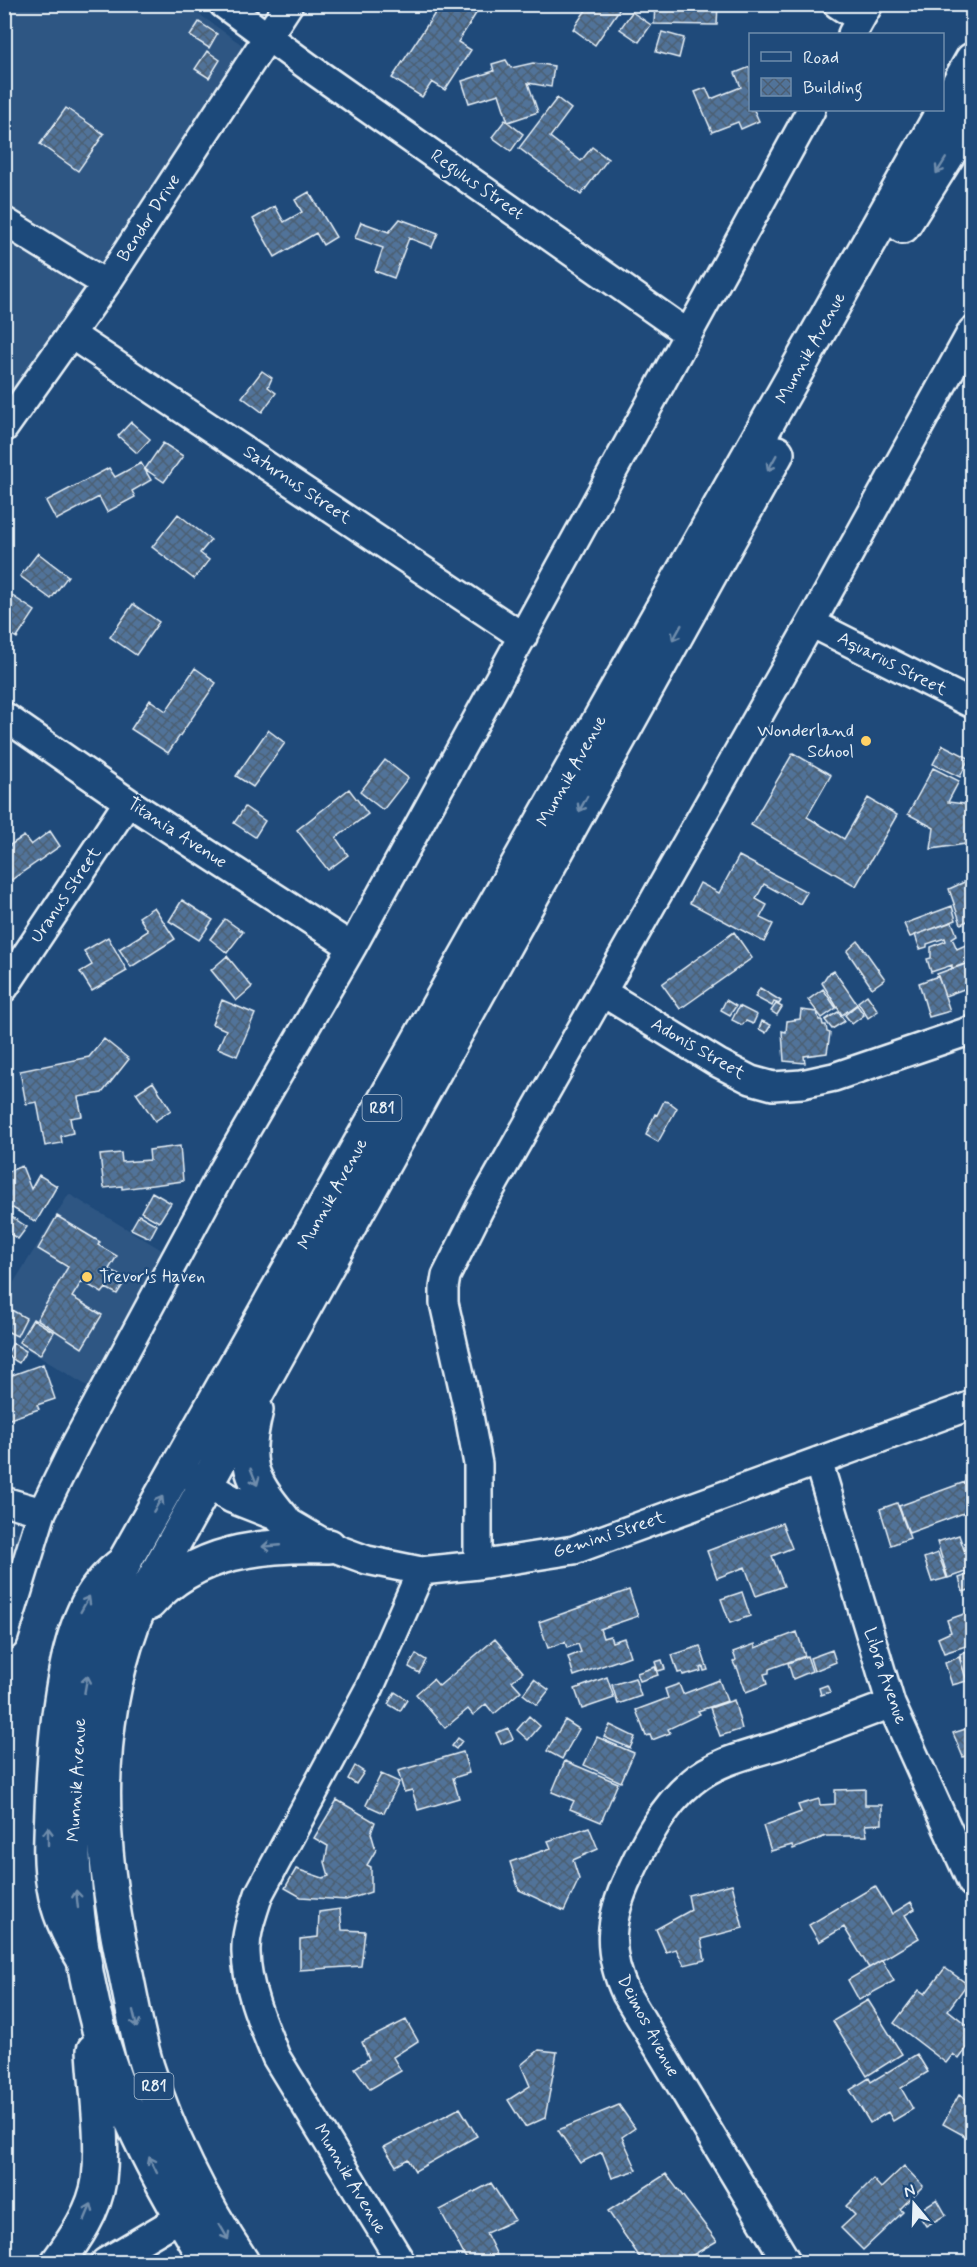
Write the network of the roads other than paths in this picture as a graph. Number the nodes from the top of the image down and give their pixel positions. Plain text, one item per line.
1 (223, 4) edge
2 (289, 4) edge
3 (837, 4) edge
4 (860, 19) edge
5 (267, 36) junction
6 (972, 60) edge
7 (944, 110) edge
8 (810, 111) edge
9 (943, 111) edge
10 (972, 116) edge
11 (4, 221) edge
12 (106, 284) junction
13 (972, 331) edge
14 (687, 333) junction
15 (70, 334) junction
16 (4, 428) edge
17 (811, 623) junction
18 (524, 637) junction
19 (972, 705) edge
20 (4, 716) edge
21 (128, 802) junction
22 (352, 946) junction
23 (4, 988) edge
24 (602, 992) junction
25 (972, 1030) edge
26 (264, 1380) junction
27 (972, 1405) edge
28 (818, 1461) junction
29 (178, 1468) junction
30 (206, 1484) junction
31 (4, 1501) edge
32 (42, 1512) junction
33 (283, 1520) junction
34 (329, 1546) junction
35 (478, 1565) junction
36 (421, 1571) junction
37 (132, 1623) junction
38 (4, 1636) edge
39 (891, 1704) junction
40 (972, 1883) edge
41 (88, 1978) junction
42 (194, 2209) junction
43 (58, 2262) edge
44 (105, 2262) edge
45 (208, 2262) edge
46 (242, 2262) edge
47 (401, 2262) edge
48 (787, 2262) edge

1 - 5 street, Regulus Street
2 - 5 street, Bendor Drive
3 - 4 street
5 - 12 street, Bendor Drive
5 - 14 street, Regulus Street
6 - 7 main road, Munnik Avenue / R81
8 - 14 street
9 - 29 main road, Munnik Avenue / R81
10 -> 26 main road, Munnik Avenue / R81
11 - 12 street
12 - 15 street, Bendor Drive
13 - 17 street
14 - 18 street
15 - 16 street, Bendor Drive
15 - 18 street, Saturnus Street
17 - 19 street, Aquarius Street
17 - 24 street
18 - 22 street
20 - 21 street, Titania Avenue
21 - 22 street, Titania Avenue
21 - 23 street, Uranus Street
22 - 32 street
24 - 25 street, Adonis Street
24 - 35 street
26 - 30 main road, Munnik Avenue / R81
26 -> 33 main road
27 - 28 street, Gemini Street
28 - 35 street, Gemini Street
28 - 39 street, Libra Avenue
29 - 30 street, Gemini Street
41 -> 29 main road, Munnik Avenue / R81
30 - 33 street, Gemini Street
30 - 37 main road, Munnik Avenue / R81
31 - 32 street
32 - 38 street
33 - 34 street, Gemini Street
34 - 36 street, Gemini Street
34 -> 37 main road
35 - 36 street, Gemini Street
36 - 47 street, Munnik Avenue
37 -> 42 main road, Munnik Avenue / R81
39 - 40 street, Libra Avenue
39 - 48 street, Deimos Avenue
42 -> 41 main road, Munnik Avenue / R81
43 -> 41 main road
42 - 44 street
42 - 45 main road, Munnik Avenue / R81
42 -> 46 main road, Munnik Avenue / R81

